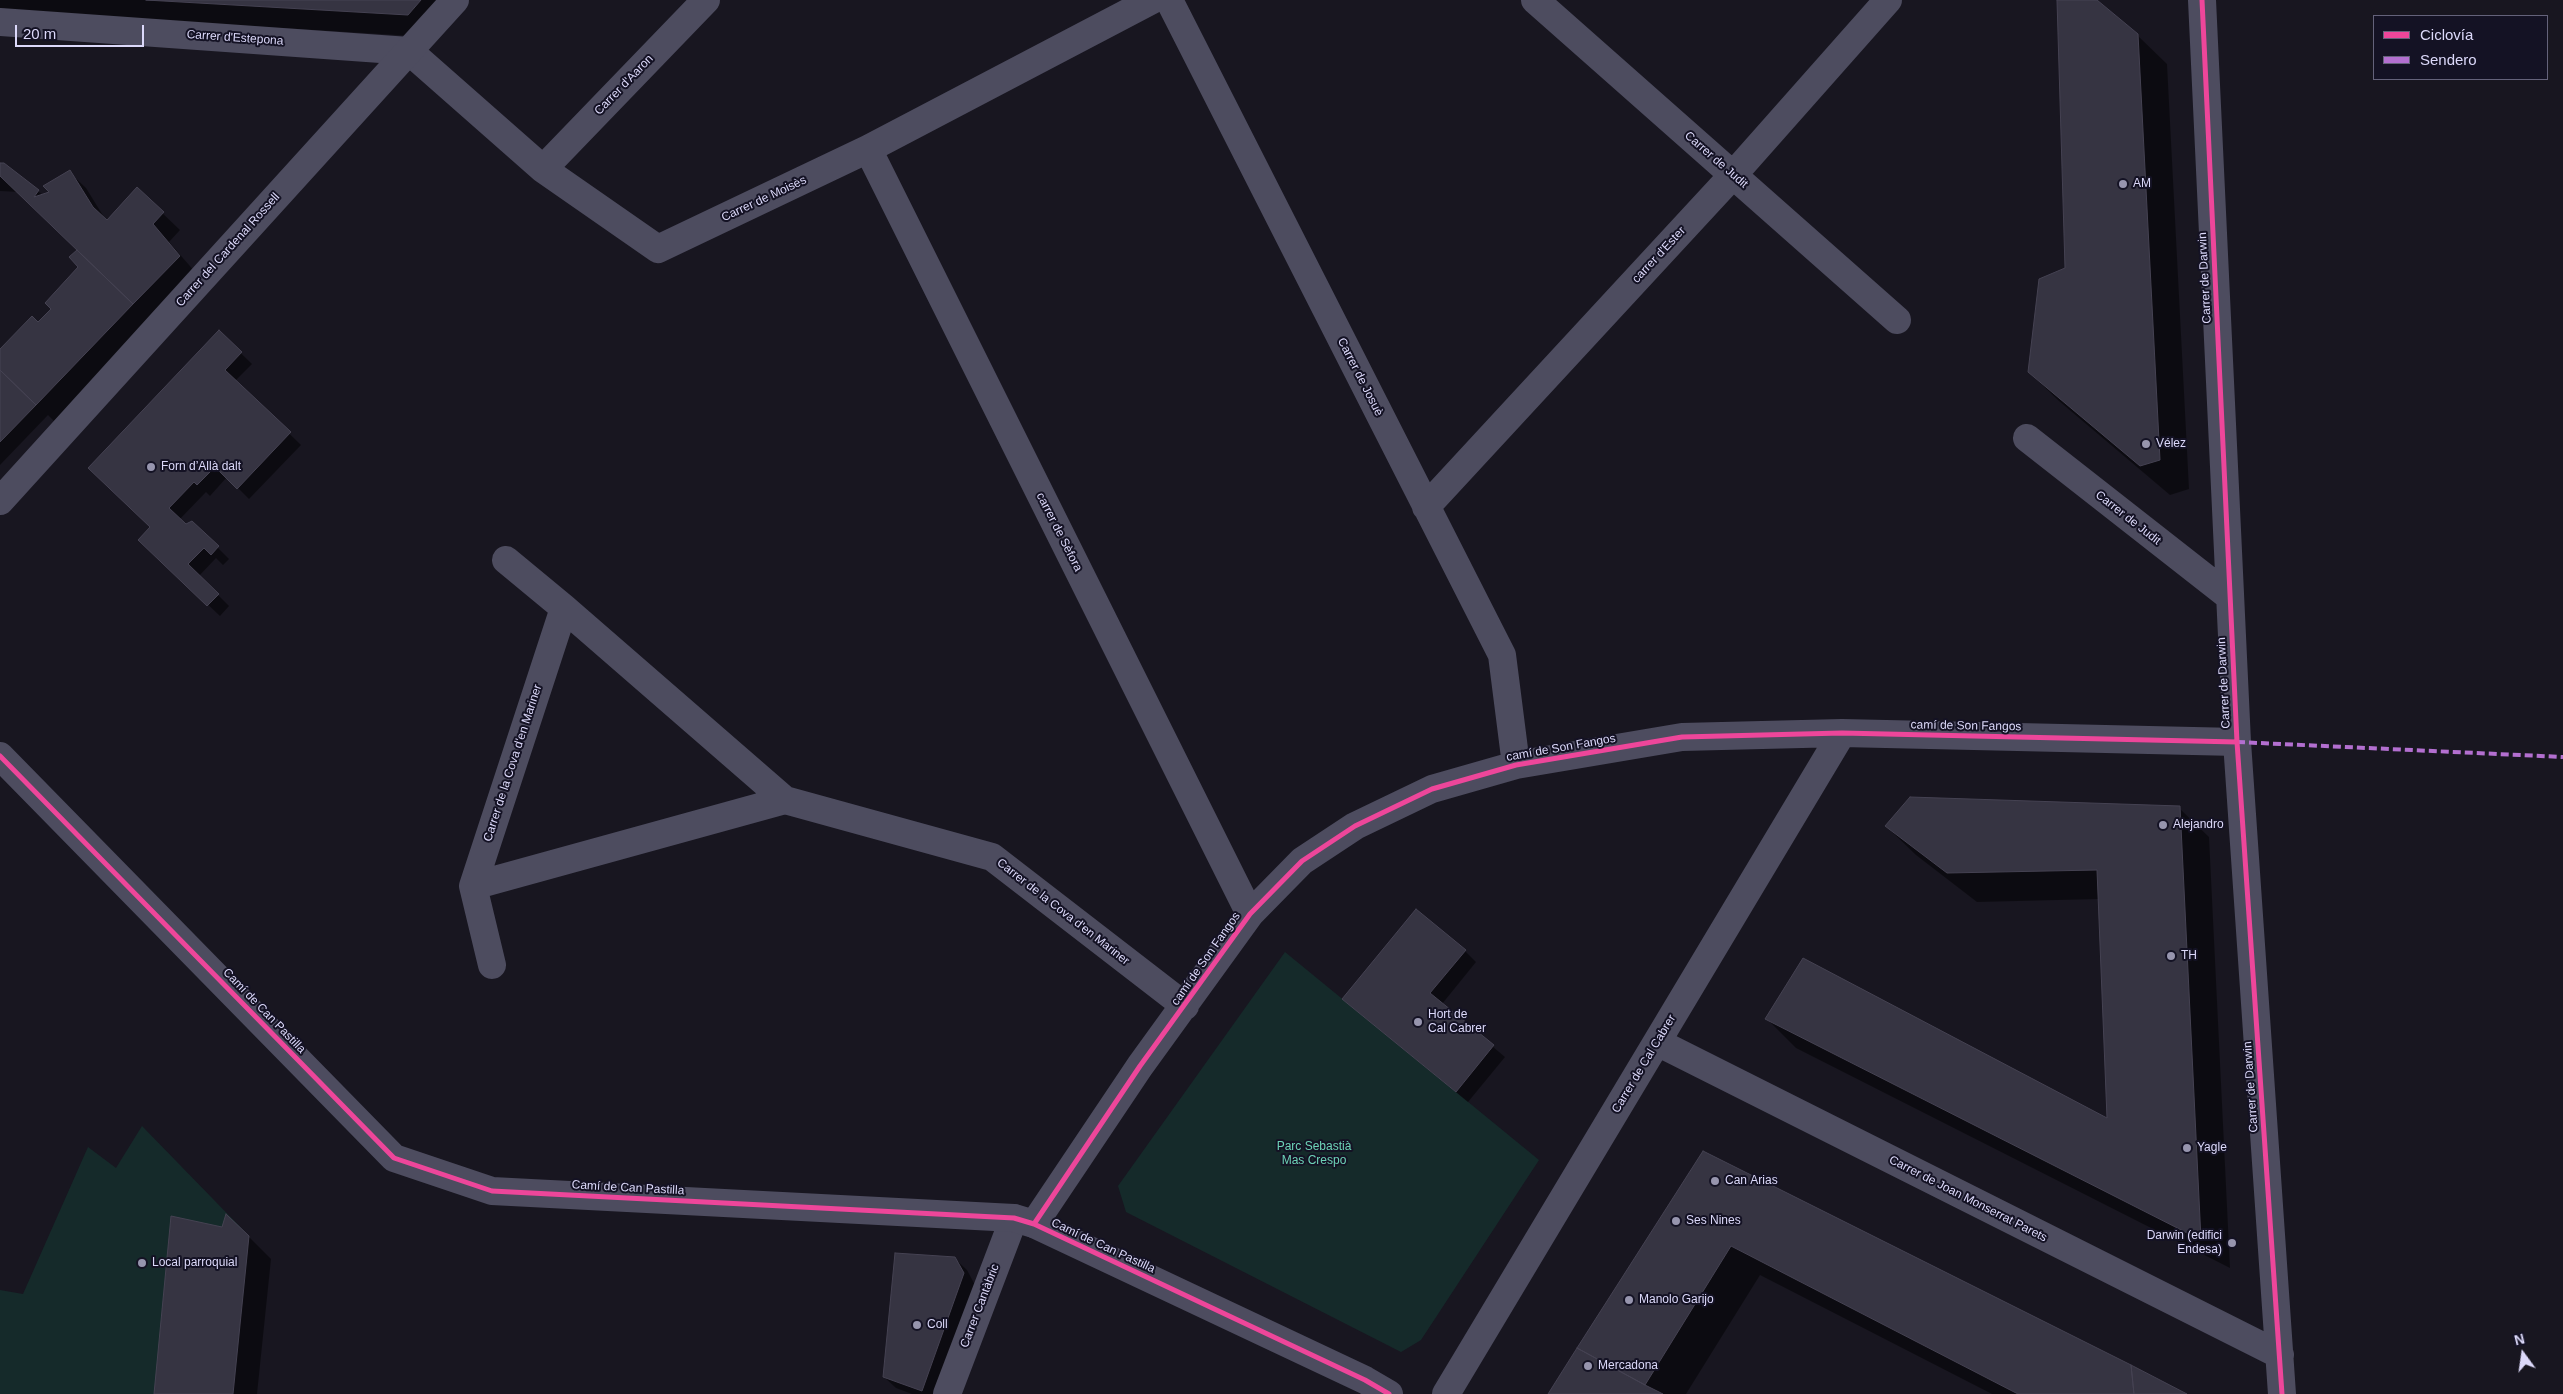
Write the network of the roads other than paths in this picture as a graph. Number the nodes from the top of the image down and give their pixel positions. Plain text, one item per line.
1 (455, 0) edge
2 (706, 0) edge
3 (1152, 0) edge
4 (1169, 0) edge
5 (1535, 0) edge
6 (1888, 0) edge
7 (2199, 2) edge
8 (0, 22) edge
9 (409, 50) junction
10 (868, 149) junction
11 (542, 169) junction
12 (1733, 175) junction
13 (1896, 320) dead end
14 (2027, 438) dead end
15 (0, 501) edge
16 (1426, 507) junction
17 (506, 560) dead end
18 (2230, 597) junction
19 (564, 608) junction
20 (1842, 733) junction
21 (2237, 742) junction
22 (0, 756) edge
23 (1516, 765) junction
24 (785, 800) junction
25 (473, 886) junction
26 (1250, 914) junction
27 (492, 965) dead end
28 (1185, 1006) junction
29 (1657, 1042) junction
30 (1024, 1221) junction
31 (2280, 1355) junction
32 (947, 1394) edge
33 (1389, 1394) edge
34 (1446, 1394) edge
35 (2282, 1394) edge

1 - 9 street, Carrer del Cardenal Rossell
2 - 11 street, Carrer d'Aaron
3 - 10 street, Carrer de Moisès
4 - 16 street, Carrer de Josuè
5 - 12 street, Carrer de Judit
6 - 12 street, carrer d'Ester
7 - 18 street, Carrer de Darwin
8 - 9 street, Carrer d'Estepona
9 - 11 street, Carrer de Moisès
9 - 15 street, Carrer del Cardenal Rossell
10 - 11 street, Carrer de Moisès
10 - 26 street, carrer de Sèfora
12 - 13 street, Carrer de Judit
12 - 16 street, carrer d'Ester
14 - 18 street, Carrer de Judit
16 - 23 street, Carrer de Josuè
17 - 19 street
18 - 21 street, Carrer de Darwin
19 - 24 street, Carrer de la Cova d'en Mariner
19 - 25 street, Carrer de la Cova d'en Mariner
20 - 21 street, camí de Son Fangos
20 - 23 street, camí de Son Fangos
20 - 29 street, Carrer de Cal Cabrer
21 - 31 street, Carrer de Darwin
22 - 30 street, Camí de Can Pastilla
23 - 26 street, camí de Son Fangos
24 - 25 street
24 - 28 street, Carrer de la Cova d'en Mariner
25 - 27 street
26 - 28 street, camí de Son Fangos
28 - 30 street, camí de Son Fangos
29 - 31 street, Carrer de Joan Monserrat Parets
29 - 34 street, Carrer de Cal Cabrer
30 - 32 street, Carrer Cantàbric
30 - 33 street, Camí de Can Pastilla
31 - 35 street, Carrer de Darwin

